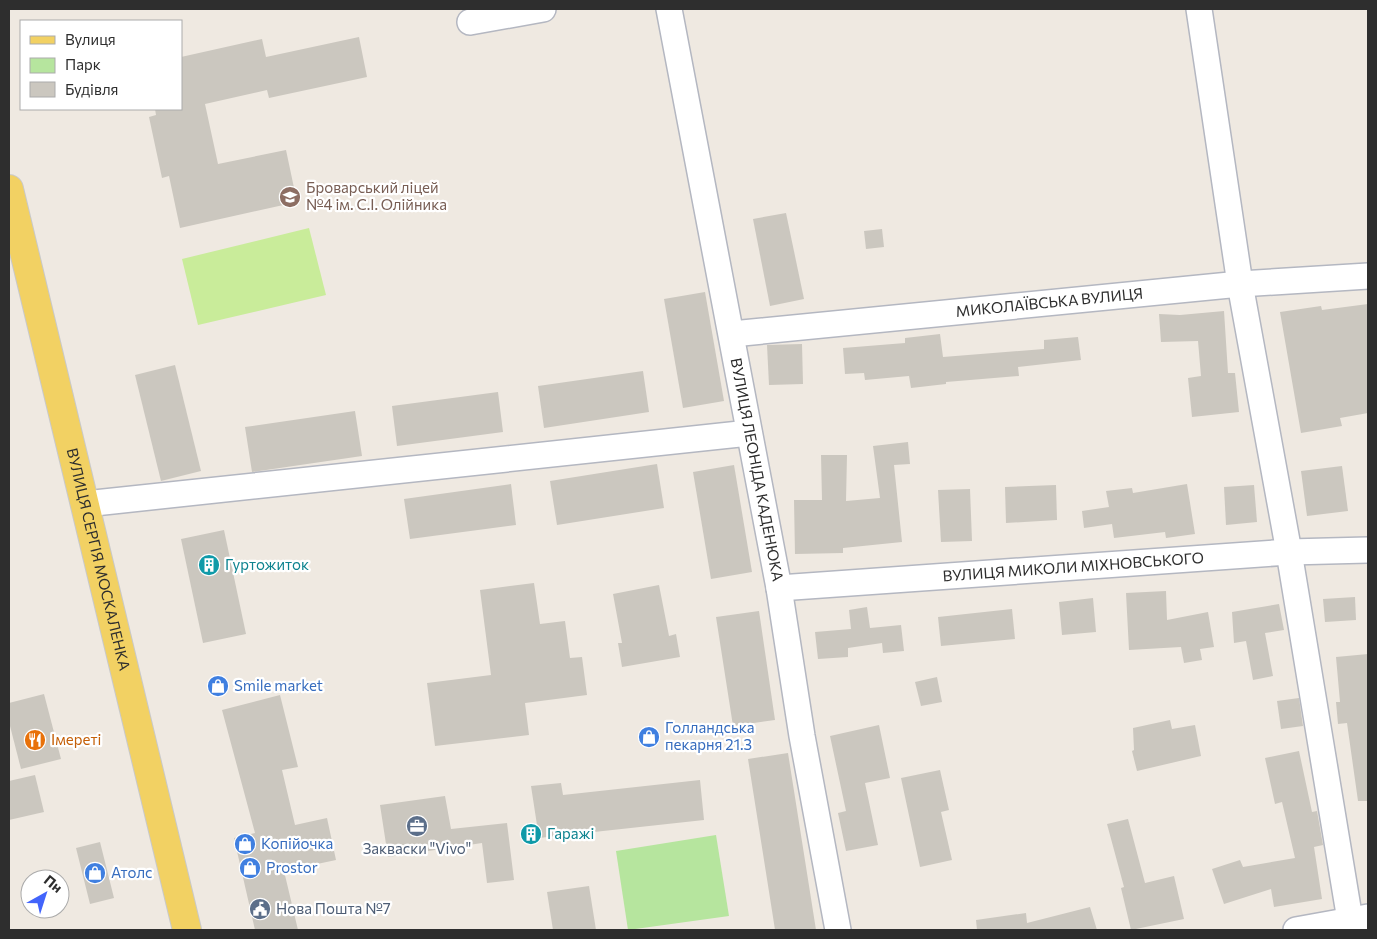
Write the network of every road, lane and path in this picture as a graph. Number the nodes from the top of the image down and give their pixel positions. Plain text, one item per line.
1 (543, 9) edge
2 (668, 9) edge
3 (1199, 9) edge
4 (470, 22) dead end
5 (9, 189) edge
6 (1368, 276) edge
7 (1240, 284) junction
8 (732, 334) junction
9 (749, 433) junction
10 (85, 504) junction
11 (1368, 550) edge
12 (1289, 552) junction
13 (779, 588) junction
14 (1359, 918) edge
15 (187, 930) edge
16 (838, 930) edge
17 (1296, 930) edge

1 - 4 street
2 - 8 street, ВУЛИЦЯ ЛЕОНІДА КАДЕНЮКА
3 - 7 street
5 - 10 main road, ВУЛИЦЯ СЕРГІЯ МОСКАЛЕНКА
6 - 7 street, МИКОЛАЇВСЬКА ВУЛИЦЯ
7 - 8 street, МИКОЛАЇВСЬКА ВУЛИЦЯ
7 - 12 street
8 - 9 street, ВУЛИЦЯ ЛЕОНІДА КАДЕНЮКА
9 - 10 street
9 - 13 street, ВУЛИЦЯ ЛЕОНІДА КАДЕНЮКА
10 - 15 main road, ВУЛИЦЯ СЕРГІЯ МОСКАЛЕНКА
11 - 12 street, ВУЛИЦЯ МИКОЛИ МІХНОВСЬКОГО
12 - 13 street, ВУЛИЦЯ МИКОЛИ МІХНОВСЬКОГО
12 - 14 street
13 - 16 street, ВУЛИЦЯ ЛЕОНІДА КАДЕНЮКА
14 - 17 street

